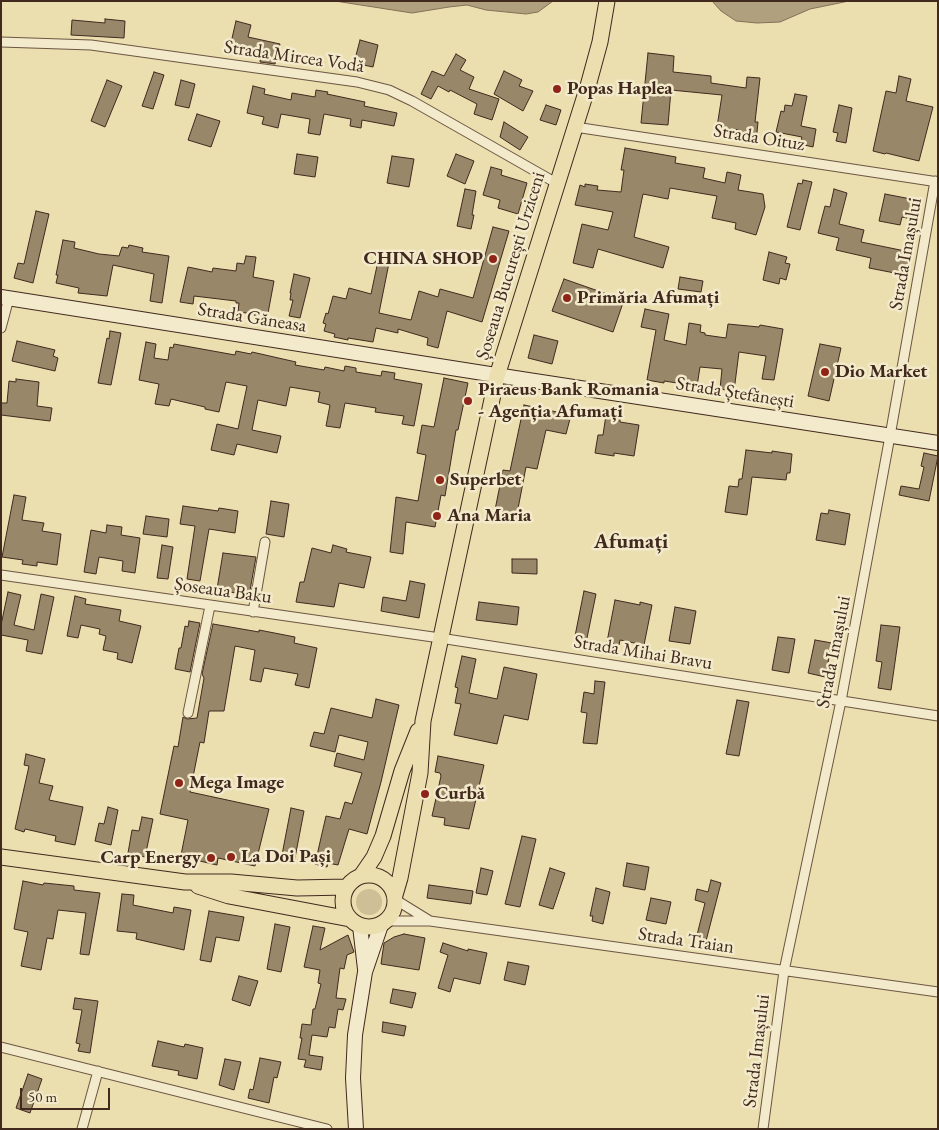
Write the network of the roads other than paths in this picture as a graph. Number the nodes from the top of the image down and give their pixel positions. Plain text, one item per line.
1 (607, 1) edge
2 (1, 42) edge
3 (576, 127) junction
4 (936, 182) edge
5 (558, 184) junction
6 (5, 297) edge
7 (1, 328) edge
8 (497, 376) junction
9 (890, 436) junction
10 (938, 443) edge
11 (265, 542) dead end
12 (1, 575) edge
13 (210, 606) junction
14 (253, 612) junction
15 (440, 638) junction
16 (841, 701) junction
17 (188, 713) dead end
18 (938, 716) edge
19 (423, 720) junction
20 (1, 856) edge
21 (361, 876) junction
22 (185, 882) junction
23 (347, 887) junction
24 (395, 898) junction
25 (430, 921) junction
26 (355, 923) junction
27 (384, 923) junction
28 (784, 971) junction
29 (365, 972) junction
30 (938, 992) edge
31 (1, 1047) edge
32 (98, 1071) junction
33 (82, 1129) edge
34 (327, 1129) edge
35 (356, 1129) edge
36 (764, 1129) edge

1 - 3 highway, Șoseaua București Urziceni
2 - 5 street, Strada Mircea Vodă
3 - 4 street, Strada Oituz
3 - 5 highway, Șoseaua București Urziceni
4 - 9 street, Strada Imașului
5 - 8 highway, Șoseaua București Urziceni
6 - 7 street
6 - 8 main road, Strada Găneasa
8 - 9 main road, Strada Ștefănești
8 - 15 highway, Șoseaua București Urziceni
9 - 10 main road, Strada Ștefănești
9 - 16 street, Strada Imașului
11 - 14 street
12 - 13 street, Șoseaua Baku
13 - 14 street, Șoseaua Baku
13 - 17 street
14 - 15 street, Șoseaua Baku
15 - 16 street, Strada Mihai Bravu
15 - 19 highway, Șoseaua București Urziceni
16 - 18 street, Strada Mihai Bravu
16 - 28 street, Strada Imașului
19 - 21 highway, Șoseaua București Urziceni
19 - 24 highway, Șoseaua București Urziceni
20 - 22 highway
21 - 23 highway, Șoseaua București Urziceni
21 - 24 highway
22 - 23 highway
22 - 26 highway
23 - 26 highway
24 - 25 street, Strada Traian
24 - 27 highway, Șoseaua București Urziceni
25 - 27 street, Strada Traian
25 - 28 street, Strada Traian
26 - 27 highway
26 - 29 main road
27 - 29 main road
28 - 30 street, Strada Traian
28 - 36 street, Strada Imașului
29 - 35 main road
31 - 32 street
32 - 33 street
32 - 34 street

